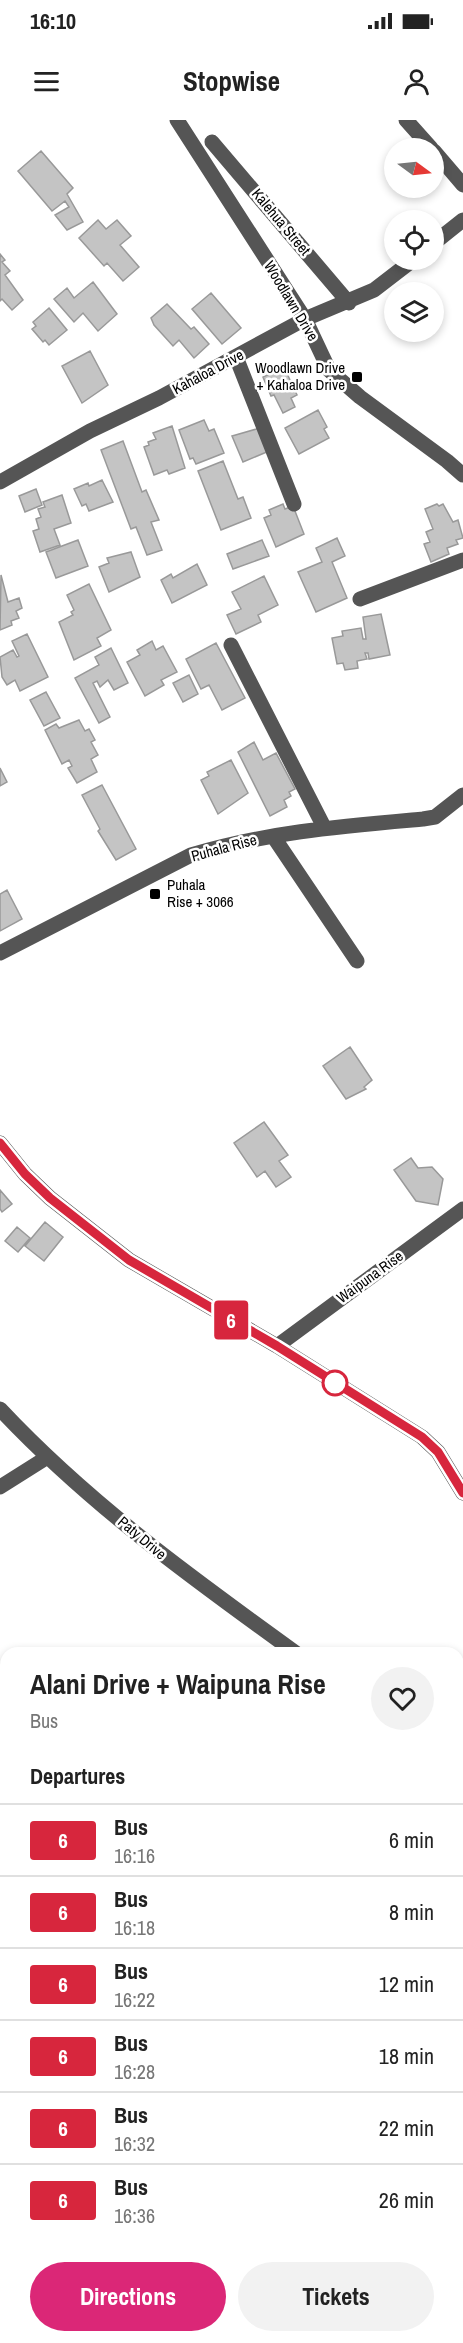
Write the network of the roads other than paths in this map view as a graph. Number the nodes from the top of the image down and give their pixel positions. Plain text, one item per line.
1 (177, 120) edge
2 (406, 120) edge
3 (422, 138) edge
4 (213, 142) dead end
5 (444, 164) edge
6 (463, 185) edge
7 (463, 220) edge
8 (444, 235) edge
9 (400, 270) edge
10 (349, 303) junction
11 (305, 319) junction
12 (236, 357) junction
13 (463, 475) edge
14 (0, 482) edge
15 (294, 504) dead end
16 (463, 560) edge
17 (360, 599) dead end
18 (231, 645) dead end
19 (463, 795) edge
20 (324, 827) junction
21 (273, 836) junction
22 (0, 953) edge
23 (357, 961) dead end
24 (0, 1143) edge
25 (463, 1209) edge
26 (277, 1346) junction
27 (0, 1409) edge
28 (46, 1458) junction
29 (0, 1487) edge
30 (463, 1493) edge
31 (288, 1647) edge

1 - 11 street, Woodlawn Drive
2 - 3 street
4 - 10 street, Kalehua Street
5 - 6 street
7 - 8 street
9 - 10 street, Kahaloa Drive
10 - 11 street, Kahaloa Drive
11 - 12 street, Kahaloa Drive
11 - 13 street, Woodlawn Drive
12 - 14 street, Kahaloa Drive
12 - 15 street
16 - 17 street
18 - 20 street
19 - 20 street, Puhala Rise
20 - 21 street, Puhala Rise
21 - 22 street, Puhala Rise
21 - 23 street
24 - 26 street
25 - 26 street, Waipuna Rise
26 - 30 street
27 - 28 street, Paty Drive
28 - 29 street
28 - 31 street, Paty Drive

